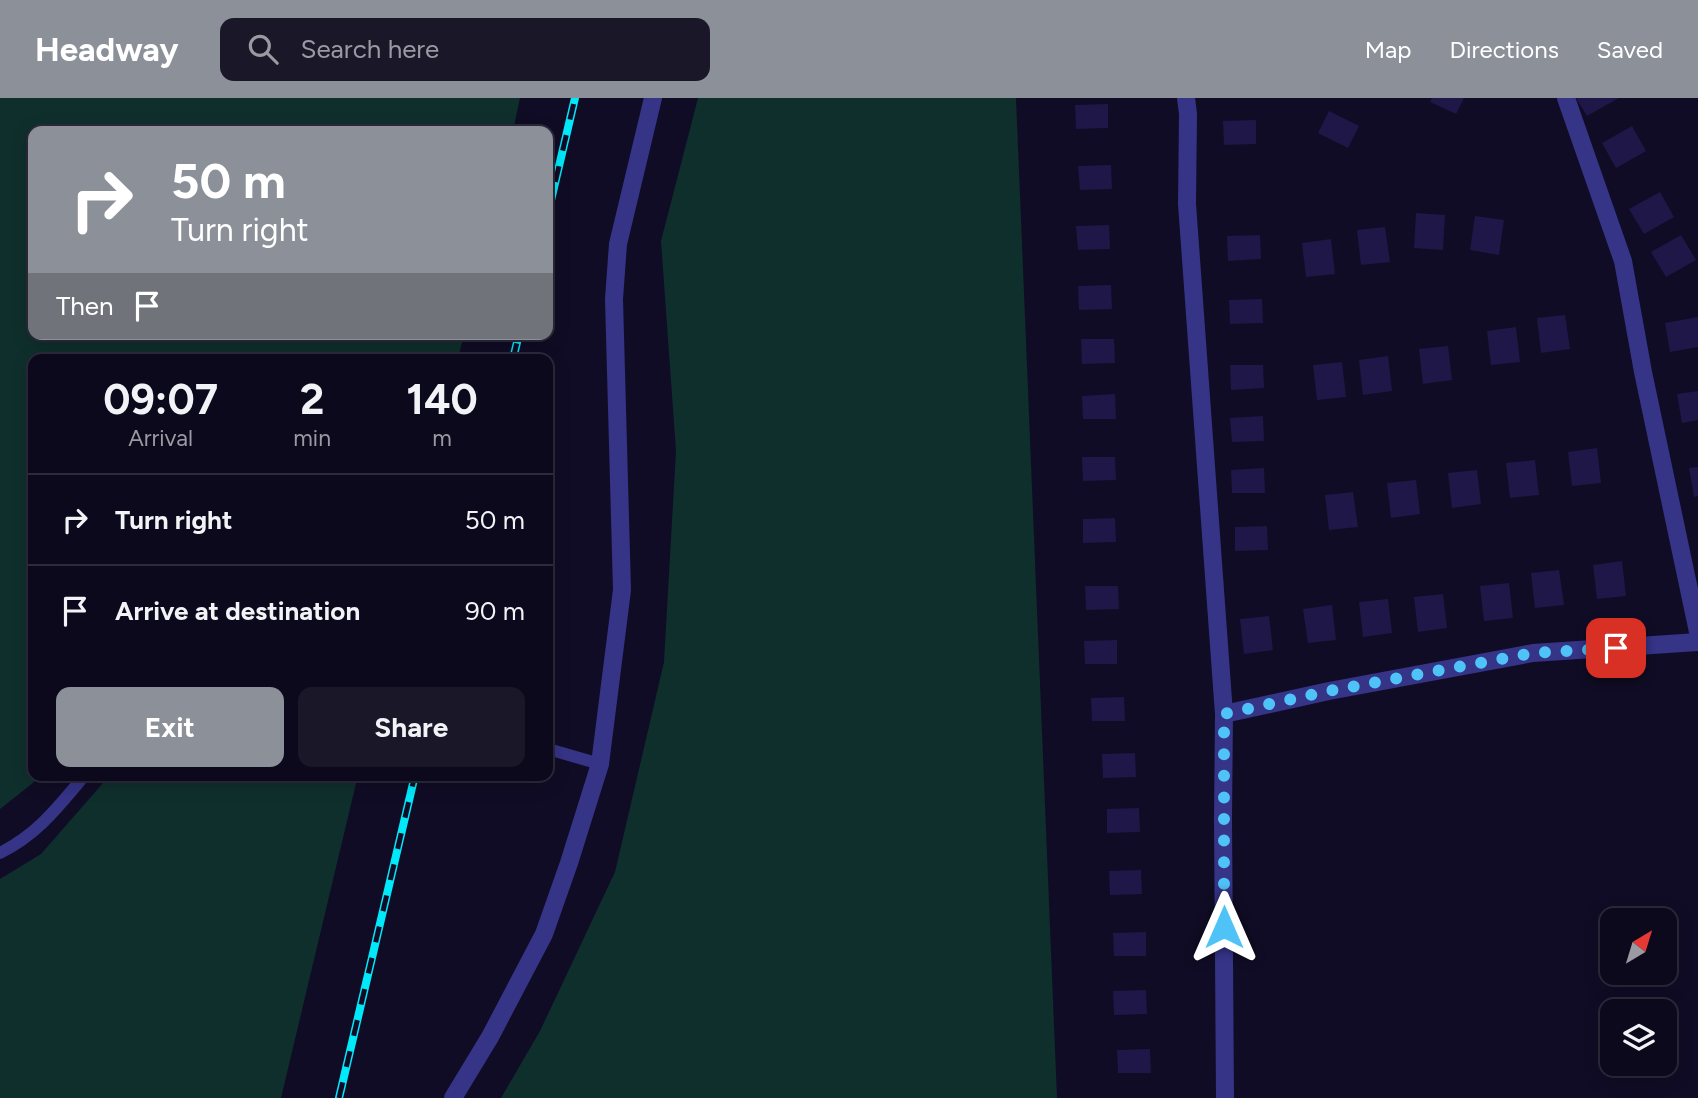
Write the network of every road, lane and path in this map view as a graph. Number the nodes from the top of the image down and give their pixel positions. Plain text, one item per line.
1 (653, 98) edge
2 (1186, 98) edge
3 (1566, 98) edge
4 (1698, 632) edge
5 (1698, 642) edge
6 (1224, 714) junction
7 (553, 751) edge
8 (600, 764) junction
9 (80, 781) edge
10 (0, 853) edge
11 (453, 1098) edge
12 (1225, 1098) edge

1 - 8 street
2 - 6 street
3 - 4 street
5 - 6 street
6 - 12 street
7 - 8 lane
8 - 11 street
9 - 10 lane

